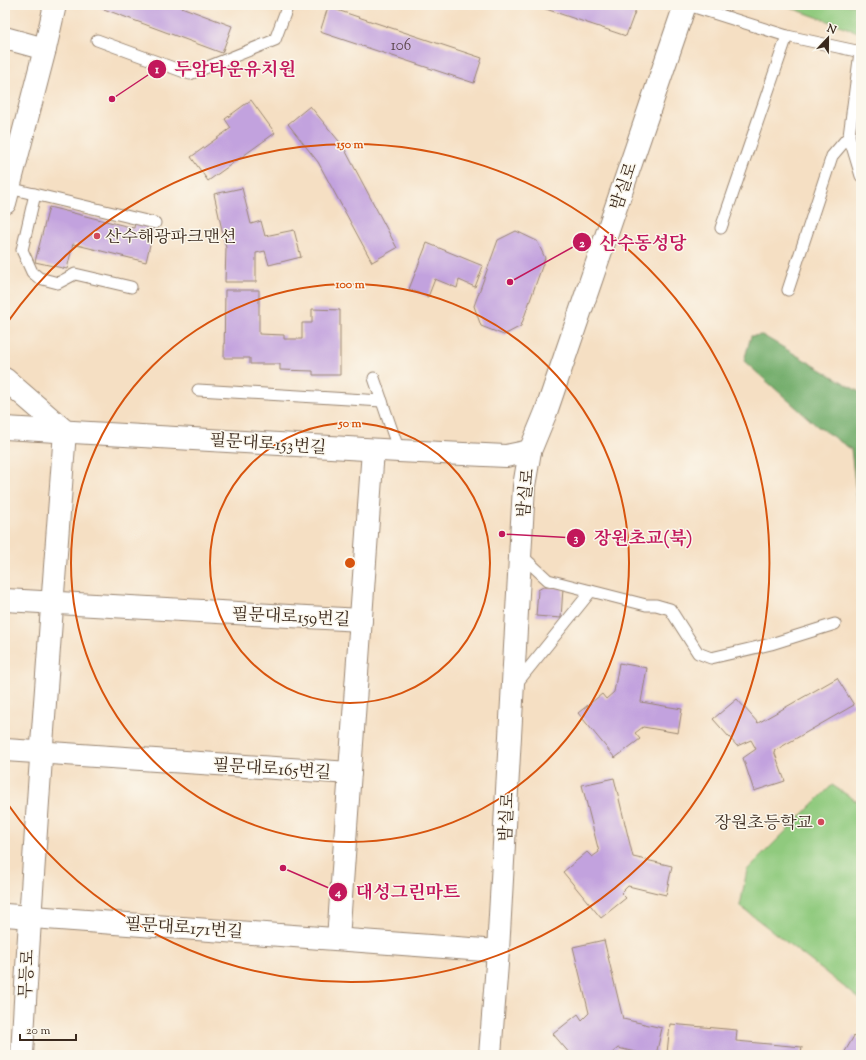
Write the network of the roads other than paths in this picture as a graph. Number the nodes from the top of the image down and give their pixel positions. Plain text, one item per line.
1 (55, 5) edge
2 (288, 5) edge
3 (685, 5) edge
4 (688, 5) edge
5 (787, 36) junction
6 (5, 38) edge
7 (97, 40) dead end
8 (45, 49) junction
9 (861, 52) edge
10 (849, 136) junction
11 (861, 176) edge
12 (35, 194) junction
13 (7, 195) edge
14 (154, 223) dead end
15 (721, 228) dead end
16 (131, 288) dead end
17 (788, 290) dead end
18 (374, 378) dead end
19 (5, 379) edge
20 (198, 390) dead end
21 (382, 401) junction
22 (5, 428) edge
23 (65, 431) junction
24 (373, 450) junction
25 (399, 451) junction
26 (530, 451) junction
27 (520, 554) junction
28 (591, 591) junction
29 (5, 600) edge
30 (52, 604) junction
31 (361, 620) junction
32 (836, 624) dead end
33 (513, 688) junction
34 (5, 750) edge
35 (41, 752) junction
36 (350, 773) junction
37 (5, 915) edge
38 (30, 916) junction
39 (338, 939) junction
40 (498, 951) junction
41 (22, 1055) edge
42 (490, 1055) edge

1 - 8 street
2 - 7 lane
3 - 26 street, 밤실로
4 - 5 lane
5 - 9 lane
5 - 15 lane
6 - 8 street
8 - 13 street
9 - 10 lane
10 - 11 lane
10 - 17 lane
12 - 13 lane
12 - 14 lane
12 - 16 lane
18 - 21 lane
19 - 23 street
20 - 21 lane
21 - 25 lane
22 - 23 street, 필문대로153번길
23 - 24 street, 필문대로153번길
23 - 30 street
24 - 25 street, 필문대로153번길
24 - 31 street, 필문대로159번길
25 - 26 street, 필문대로153번길
26 - 27 street, 밤실로
27 - 28 lane
27 - 33 street, 밤실로
28 - 32 lane
28 - 33 lane
29 - 30 street, 필문대로159번길
30 - 31 street, 필문대로159번길
30 - 35 street
31 - 36 street, 필문대로165번길
33 - 40 street, 밤실로
34 - 35 street, 필문대로165번길
35 - 36 street, 필문대로165번길
35 - 38 street
36 - 39 street
37 - 38 street, 필문대로171번길
38 - 39 street, 필문대로171번길
38 - 41 street, 무등로
39 - 40 street, 필문대로171번길
40 - 42 street, 밤실로

